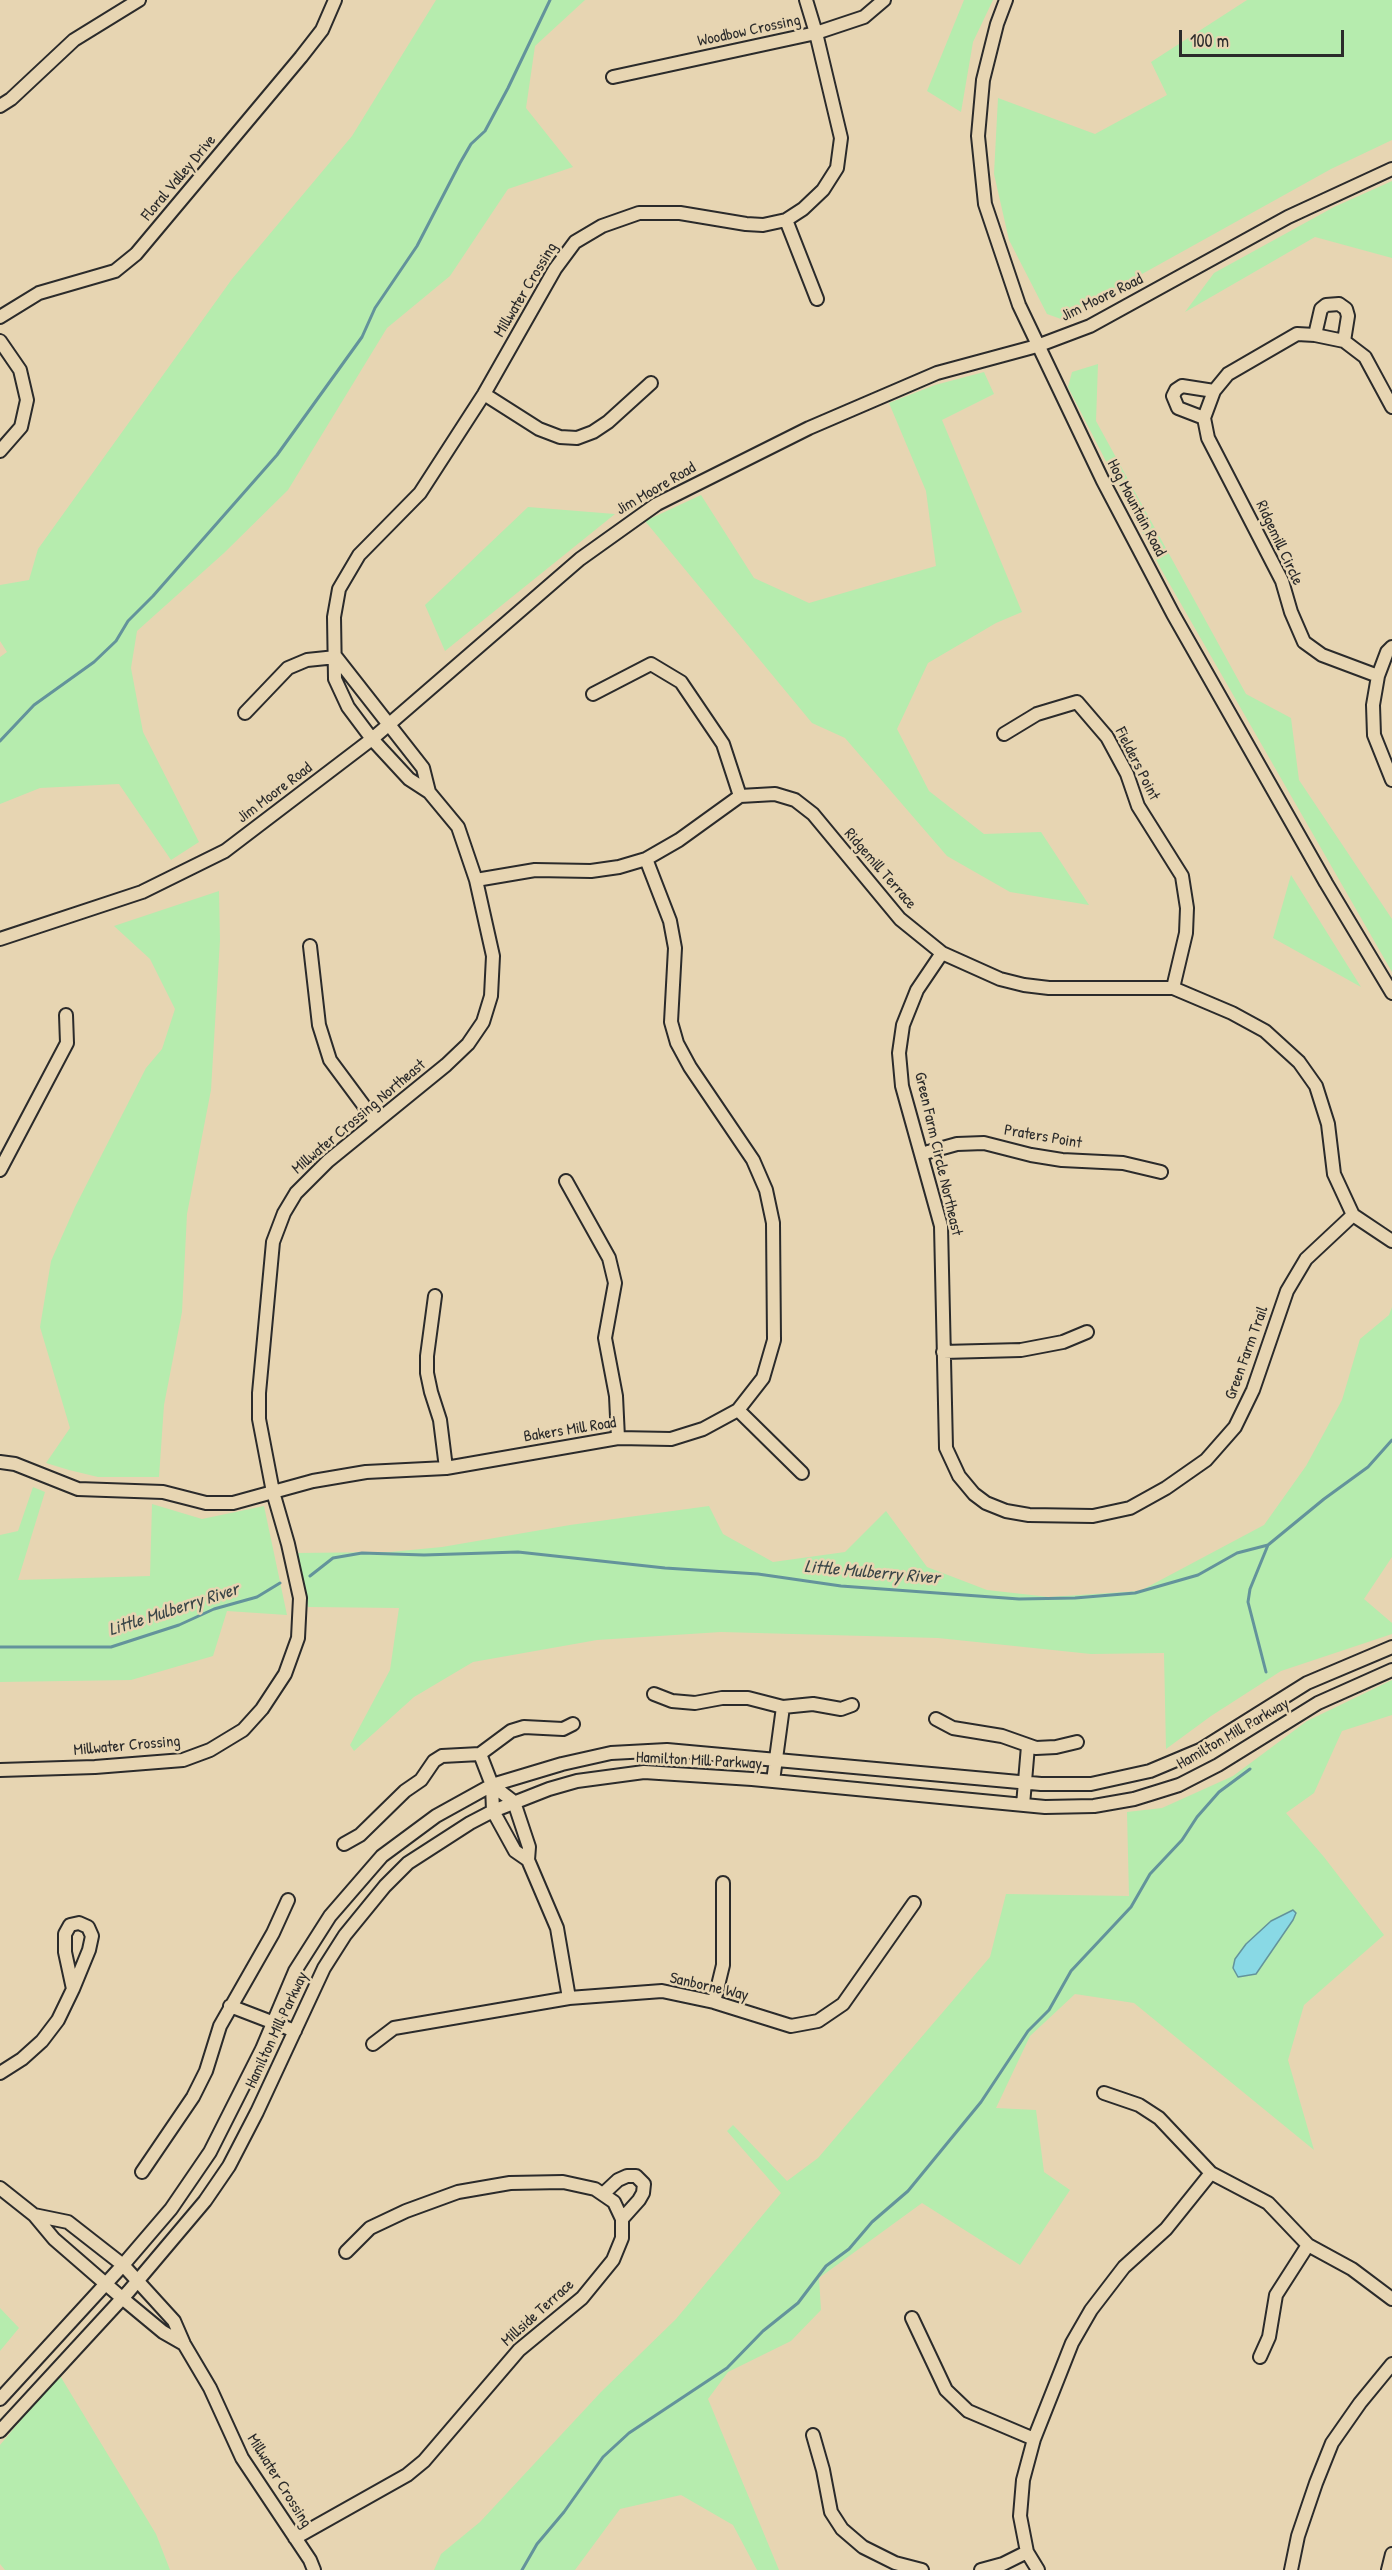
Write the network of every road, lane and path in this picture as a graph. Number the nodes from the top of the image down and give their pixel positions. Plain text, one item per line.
1 (139, 0) edge
2 (335, 0) edge
3 (806, 0) edge
4 (884, 0) edge
5 (1006, 0) edge
6 (816, 33) junction
7 (613, 77) dead end
8 (0, 106) edge
9 (1392, 169) edge
10 (786, 220) junction
11 (817, 299) dead end
12 (0, 317) edge
13 (1315, 335) junction
14 (0, 341) edge
15 (1344, 341) junction
16 (1037, 346) junction
17 (651, 383) dead end
18 (1214, 391) junction
19 (484, 394) junction
20 (1392, 407) edge
21 (1204, 418) junction
22 (0, 452) edge
23 (1392, 647) edge
24 (336, 657) junction
25 (1378, 676) junction
26 (592, 694) dead end
27 (244, 713) dead end
28 (389, 723) junction
29 (1004, 734) dead end
30 (372, 739) junction
31 (1392, 780) edge
32 (429, 792) junction
33 (740, 796) junction
34 (646, 860) junction
35 (476, 880) junction
36 (0, 939) edge
37 (310, 946) dead end
38 (942, 953) junction
39 (1173, 988) junction
40 (1392, 993) edge
41 (66, 1015) dead end
42 (376, 1122) junction
43 (921, 1154) junction
44 (0, 1170) edge
45 (1161, 1172) dead end
46 (566, 1181) dead end
47 (1353, 1215) junction
48 (1392, 1241) edge
49 (435, 1296) dead end
50 (1087, 1332) dead end
51 (943, 1352) junction
52 (738, 1410) junction
53 (618, 1438) junction
54 (0, 1462) edge
55 (446, 1468) junction
56 (802, 1473) dead end
57 (273, 1492) junction
58 (986, 1503) joint
59 (1392, 1647) edge
60 (1392, 1670) edge
61 (654, 1694) dead end
62 (852, 1705) dead end
63 (783, 1707) junction
64 (936, 1719) dead end
65 (573, 1724) dead end
66 (1077, 1742) dead end
67 (1028, 1746) junction
68 (480, 1754) junction
69 (775, 1759) junction
70 (0, 1770) edge
71 (773, 1781) junction
72 (1025, 1782) junction
73 (492, 1785) junction
74 (514, 1802) junction
75 (1023, 1805) junction
76 (493, 1811) junction
77 (344, 1844) dead end
78 (528, 1860) junction
79 (723, 1883) dead end
80 (288, 1900) dead end
81 (914, 1903) dead end
82 (73, 1989) junction
83 (569, 1998) junction
84 (714, 2002) junction
85 (230, 2006) junction
86 (273, 2022) junction
87 (295, 2031) junction
88 (373, 2044) dead end
89 (0, 2073) edge
90 (1104, 2093) dead end
91 (142, 2172) dead end
92 (1211, 2173) junction
93 (0, 2188) edge
94 (603, 2194) junction
95 (34, 2215) junction
96 (622, 2219) junction
97 (1308, 2245) junction
98 (346, 2252) dead end
99 (123, 2265) junction
100 (138, 2280) junction
101 (107, 2282) junction
102 (122, 2298) junction
103 (1392, 2299) edge
104 (912, 2318) dead end
105 (184, 2344) junction
106 (1260, 2357) dead end
107 (1392, 2364) edge
108 (0, 2398) edge
109 (0, 2431) edge
110 (813, 2435) dead end
111 (1034, 2439) junction
112 (295, 2538) junction
113 (1027, 2552) junction
114 (1392, 2554) edge
115 (314, 2570) edge
116 (922, 2570) edge
117 (981, 2570) edge
118 (1038, 2570) edge
119 (1291, 2570) edge
120 (1388, 2570) edge

1 - 8 street
2 - 12 street, Floral Valley Drive
3 - 6 street, Millwater Crossing
4 - 6 street, Woodbow Crossing
5 - 16 street, Hog Mountain Road
6 - 7 street, Woodbow Crossing
6 - 10 street, Millwater Crossing
9 - 16 street, Jim Moore Road
10 - 11 street
10 - 19 street, Millwater Crossing
13 - 15 street
13 - 15 street
13 - 18 street
14 - 22 street
15 - 20 street
16 - 28 street, Jim Moore Road
16 - 40 street, Hog Mountain Road
17 - 19 street
18 - 21 street
18 - 21 street
19 - 24 street, Millwater Crossing
21 - 25 street, Ridgemill Circle
23 - 25 street
24 - 27 street
24 - 28 street
24 - 30 street, Millwater Crossing
25 - 31 street
26 - 33 street
28 - 30 street, Jim Moore Road
28 - 32 street, Millwater Crossing Northeast
29 - 39 street, Fielders Point
30 - 32 street, Millwater Crossing Northeast
30 - 36 street, Jim Moore Road
32 - 35 street, Millwater Crossing Northeast
33 - 34 street
33 - 38 street, Ridgemill Terrace
34 - 35 street
34 - 52 street, Bakers Mill Road
35 - 42 street, Millwater Crossing Northeast
37 - 42 street
38 - 39 street, Ridgemill Terrace
38 - 43 street, Green Farm Circle Northeast
39 - 47 street, Ridgemill Terrace
41 - 44 street
42 - 57 street, Millwater Crossing Northeast
43 - 45 street, Praters Point
43 - 51 street, Green Farm Circle Northeast
46 - 53 street
47 - 48 street
47 - 58 street, Green Farm Trail
49 - 55 street
50 - 51 street
51 - 58 street, Green Farm Circle Northeast
52 - 53 street, Bakers Mill Road
52 - 56 street
53 - 55 street, Bakers Mill Road
54 - 57 street, Bakers Mill Road
55 - 57 street, Bakers Mill Road
57 - 70 street, Millwater Crossing
59 - 72 street, Hamilton Mill Parkway
60 - 75 street, Hamilton Mill Parkway
61 - 63 street
62 - 63 street
63 - 69 street
64 - 67 street
65 - 68 street
66 - 67 street
67 - 72 street
68 - 73 street
68 - 77 street
69 - 71 street
69 - 72 street, Hamilton Mill Parkway
69 - 73 street, Hamilton Mill Parkway
71 - 74 street, Hamilton Mill Parkway
71 - 75 street, Hamilton Mill Parkway
72 - 75 street
73 - 74 street
73 - 76 street
73 - 86 street, Hamilton Mill Parkway
74 - 76 street, Hamilton Mill Parkway
74 - 78 street
76 - 78 street
76 - 87 street, Hamilton Mill Parkway
78 - 83 street
79 - 84 street
80 - 85 street
81 - 84 street, Sanborne Way
82 - 82 street
82 - 89 street
83 - 84 street, Sanborne Way
83 - 88 street, Sanborne Way
85 - 86 street
85 - 91 street
86 - 87 street
86 - 99 street, Hamilton Mill Parkway
87 - 100 street, Hamilton Mill Parkway
90 - 92 street
92 - 97 street
92 - 111 street
93 - 95 street, Millwater Crossing
94 - 96 street
94 - 96 street
94 - 98 street
95 - 99 street, Millwater Crossing
95 - 101 street, Millwater Crossing
96 - 112 street, Millside Terrace
97 - 103 street
97 - 106 street
99 - 100 street, Millwater Crossing
99 - 101 street, Hamilton Mill Parkway
100 - 102 street, Hamilton Mill Parkway
100 - 105 street, Millwater Crossing
101 - 102 street, Millwater Crossing
101 - 108 street, Hamilton Mill Parkway
102 - 105 street, Millwater Crossing
102 - 109 street, Hamilton Mill Parkway
104 - 111 street
105 - 112 street, Millwater Crossing
107 - 119 street
110 - 116 street
111 - 113 street
112 - 115 street, Millwater Crossing
113 - 117 street
113 - 118 street
114 - 120 street

